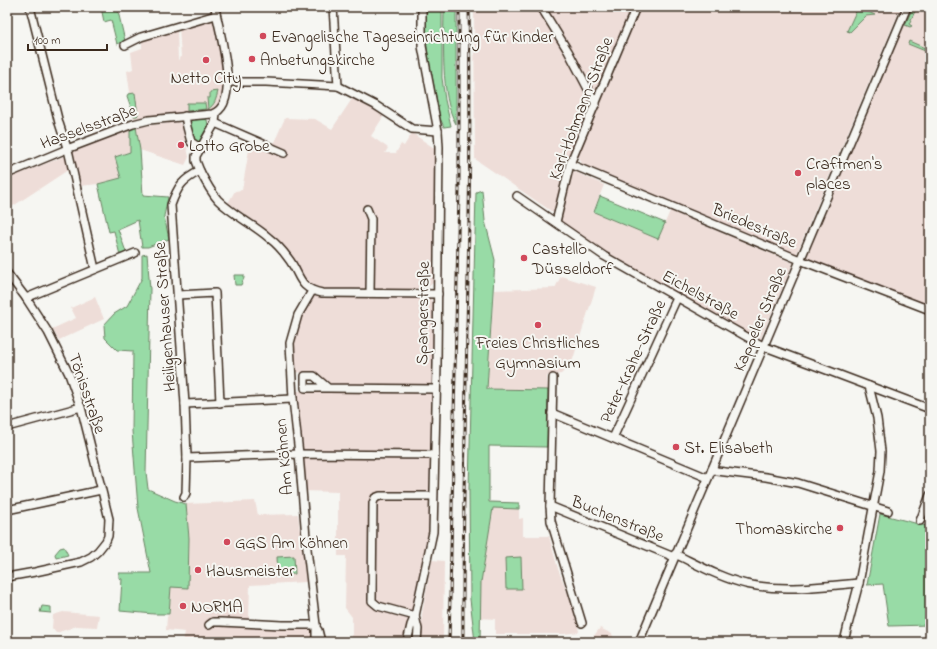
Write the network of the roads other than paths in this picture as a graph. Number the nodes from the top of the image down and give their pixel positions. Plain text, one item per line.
1 (30, 7) edge
2 (333, 7) edge
3 (422, 7) edge
4 (541, 7) edge
5 (636, 7) edge
6 (907, 7) edge
7 (216, 11) edge
8 (125, 46) dead end
9 (227, 82) junction
10 (338, 86) junction
11 (596, 104) junction
12 (216, 113) junction
13 (185, 116) junction
14 (215, 122) junction
15 (438, 131) junction
16 (200, 148) junction
17 (67, 149) junction
18 (284, 153) dead end
19 (570, 164) junction
20 (200, 171) junction
21 (7, 174) edge
22 (517, 196) dead end
23 (367, 209) dead end
24 (556, 222) junction
25 (135, 253) dead end
26 (800, 260) junction
27 (95, 269) junction
28 (7, 273) edge
29 (312, 291) junction
30 (370, 293) junction
31 (438, 294) junction
32 (178, 295) junction
33 (26, 298) junction
34 (677, 298) junction
35 (930, 310) edge
36 (764, 346) junction
37 (553, 378) dead end
38 (869, 386) junction
39 (328, 388) dead end
40 (436, 389) junction
41 (293, 399) junction
42 (220, 403) junction
43 (185, 404) junction
44 (81, 407) junction
45 (930, 409) edge
46 (552, 413) junction
47 (7, 427) edge
48 (613, 438) junction
49 (299, 454) junction
50 (434, 455) junction
51 (187, 458) junction
52 (712, 468) junction
53 (708, 478) junction
54 (101, 490) junction
55 (930, 495) edge
56 (434, 496) junction
57 (184, 497) dead end
58 (550, 506) junction
59 (874, 506) junction
60 (7, 510) edge
61 (888, 511) dead end
62 (920, 521) dead end
63 (675, 556) junction
64 (7, 577) edge
65 (859, 583) junction
66 (416, 616) junction
67 (582, 623) dead end
68 (316, 625) junction
69 (209, 626) dead end
70 (316, 642) edge
71 (321, 642) edge
72 (407, 642) edge
73 (417, 642) edge
74 (639, 642) edge
75 (844, 642) edge

1 - 17 street
2 - 10 street
3 - 15 street, Spangerstraße
4 - 11 street
5 - 11 street, Karl-Hohmann-Straße
6 - 26 street, Kappeler Straße
7 - 8 street
7 - 9 street
9 - 10 street
9 - 12 street
10 - 15 street
11 - 19 street, Karl-Hohmann-Straße
12 - 13 street, Hasselsstraße
12 - 14 street
13 - 16 street
13 - 17 street, Hasselsstraße
14 - 16 street
14 - 18 street
15 - 31 street, Spangerstraße
16 - 20 street
17 - 21 street, Hasselsstraße
17 - 27 street
19 - 24 street, Karl-Hohmann-Straße
19 - 26 street, Briedestraße
20 - 29 street
20 - 32 street, Heiligenhauser Straße
22 - 24 street, Eichelstraße
23 - 30 street
24 - 34 street, Eichelstraße
25 - 27 street
26 - 35 street, Briedestraße
26 - 36 street, Kappeler Straße
27 - 33 street
28 - 33 street, Tönisstraße
29 - 30 street
29 - 41 street, Am Köhnen
30 - 31 street
31 - 40 street, Spangerstraße
32 - 42 street
32 - 43 street, Heiligenhauser Straße
33 - 44 street, Tönisstraße
34 - 36 street, Eichelstraße
34 - 48 street, Peter-Krahe-Straße
36 - 38 street, Eichelstraße
36 - 52 street, Kappeler Straße
37 - 46 street, Buchenstraße
38 - 45 street, Eichelstraße
38 - 59 street
39 - 40 street
40 - 50 street, Spangerstraße
41 - 42 street
41 - 49 street, Am Köhnen
42 - 43 street
43 - 51 street, Heiligenhauser Straße
44 - 47 street
44 - 54 street, Tönisstraße
46 - 48 street
46 - 58 street, Buchenstraße
48 - 53 street
49 - 50 street
49 - 51 street
49 - 68 street, Am Köhnen
50 - 56 street, Spangerstraße
51 - 57 street, Heiligenhauser Straße
52 - 53 street, Kappeler Straße
52 - 59 street
53 - 63 street, Kappeler Straße
54 - 60 street
54 - 64 street, Tönisstraße
55 - 62 street
56 - 66 street, Spangerstraße
56 - 66 street
58 - 63 street, Buchenstraße
58 - 67 street, Buchenstraße
59 - 61 street
59 - 65 street
63 - 65 street, Buchenstraße
63 - 74 street, Kappeler Straße
65 - 75 street
66 - 72 street, Spangerstraße
66 - 73 street, Spangerstraße
68 - 69 street
68 - 70 street, Am Köhnen
68 - 71 street, Am Köhnen

